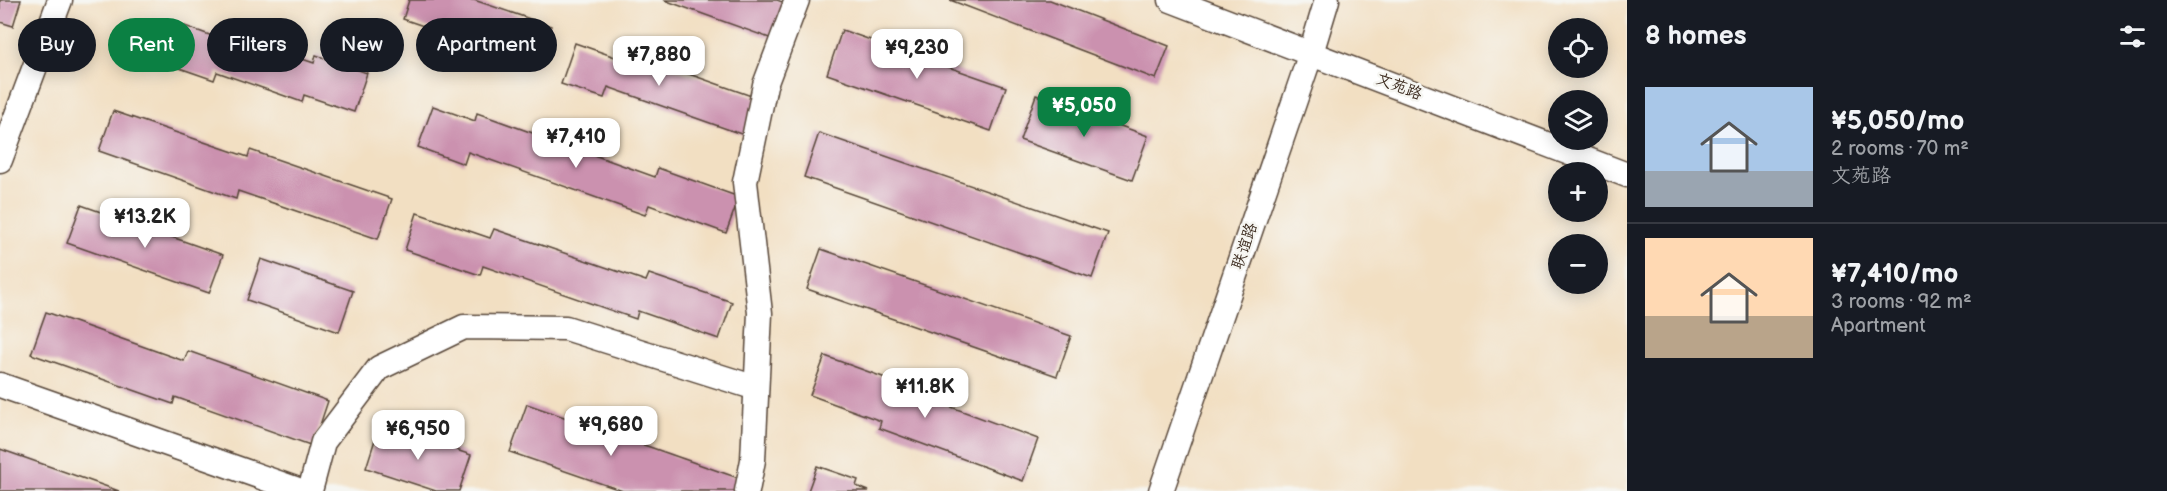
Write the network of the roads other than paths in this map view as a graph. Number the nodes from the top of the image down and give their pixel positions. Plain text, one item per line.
1 (60, 0) edge
2 (797, 0) edge
3 (1171, 0) edge
4 (1327, 0) edge
5 (1311, 52) junction
6 (0, 160) edge
7 (1627, 175) edge
8 (0, 385) edge
9 (756, 388) junction
10 (301, 491) edge
11 (310, 491) edge
12 (747, 491) edge
13 (1161, 491) edge

1 - 6 street
2 - 9 street
3 - 5 street, 文苑路
4 - 5 street, 联谊路
5 - 7 street, 文苑路
5 - 13 street, 联谊路
8 - 10 street
9 - 11 street
9 - 12 street

